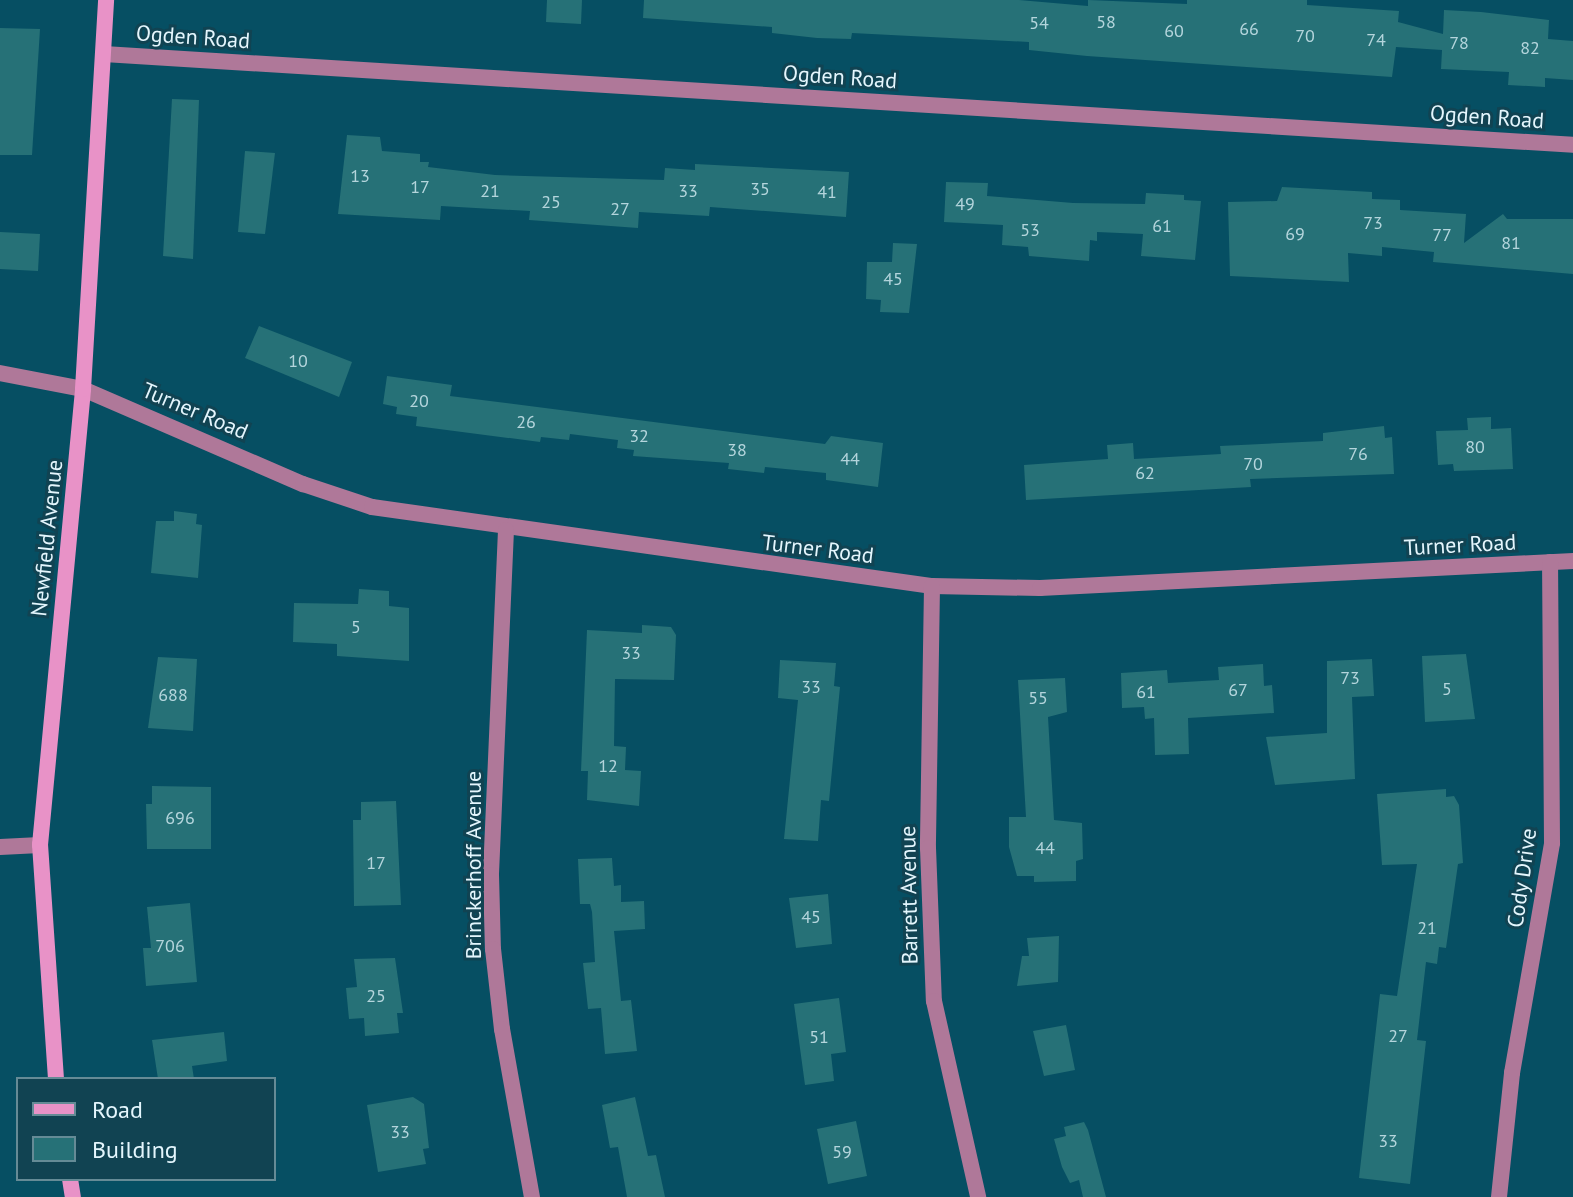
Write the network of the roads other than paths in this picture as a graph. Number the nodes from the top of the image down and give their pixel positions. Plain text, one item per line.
1 (106, 0) edge
2 (104, 54) junction
3 (1573, 145) edge
4 (0, 373) edge
5 (83, 389) junction
6 (506, 530) junction
7 (1573, 561) edge
8 (1550, 562) junction
9 (932, 586) junction
10 (40, 845) junction
11 (0, 847) edge
12 (56, 1077) edge
13 (532, 1197) edge
14 (978, 1197) edge
15 (1499, 1197) edge

1 - 2 main road, Newfield Avenue
2 - 3 street, Ogden Road
2 - 5 main road, Newfield Avenue
4 - 5 street, Turner Road
5 - 6 street, Turner Road
5 - 10 main road, Newfield Avenue
6 - 9 street, Turner Road
6 - 13 street, Brinckerhoff Avenue
7 - 8 street, Turner Road
8 - 9 street, Turner Road
8 - 15 street, Cody Drive
9 - 14 street, Barrett Avenue
10 - 11 street
10 - 12 main road, Newfield Avenue

